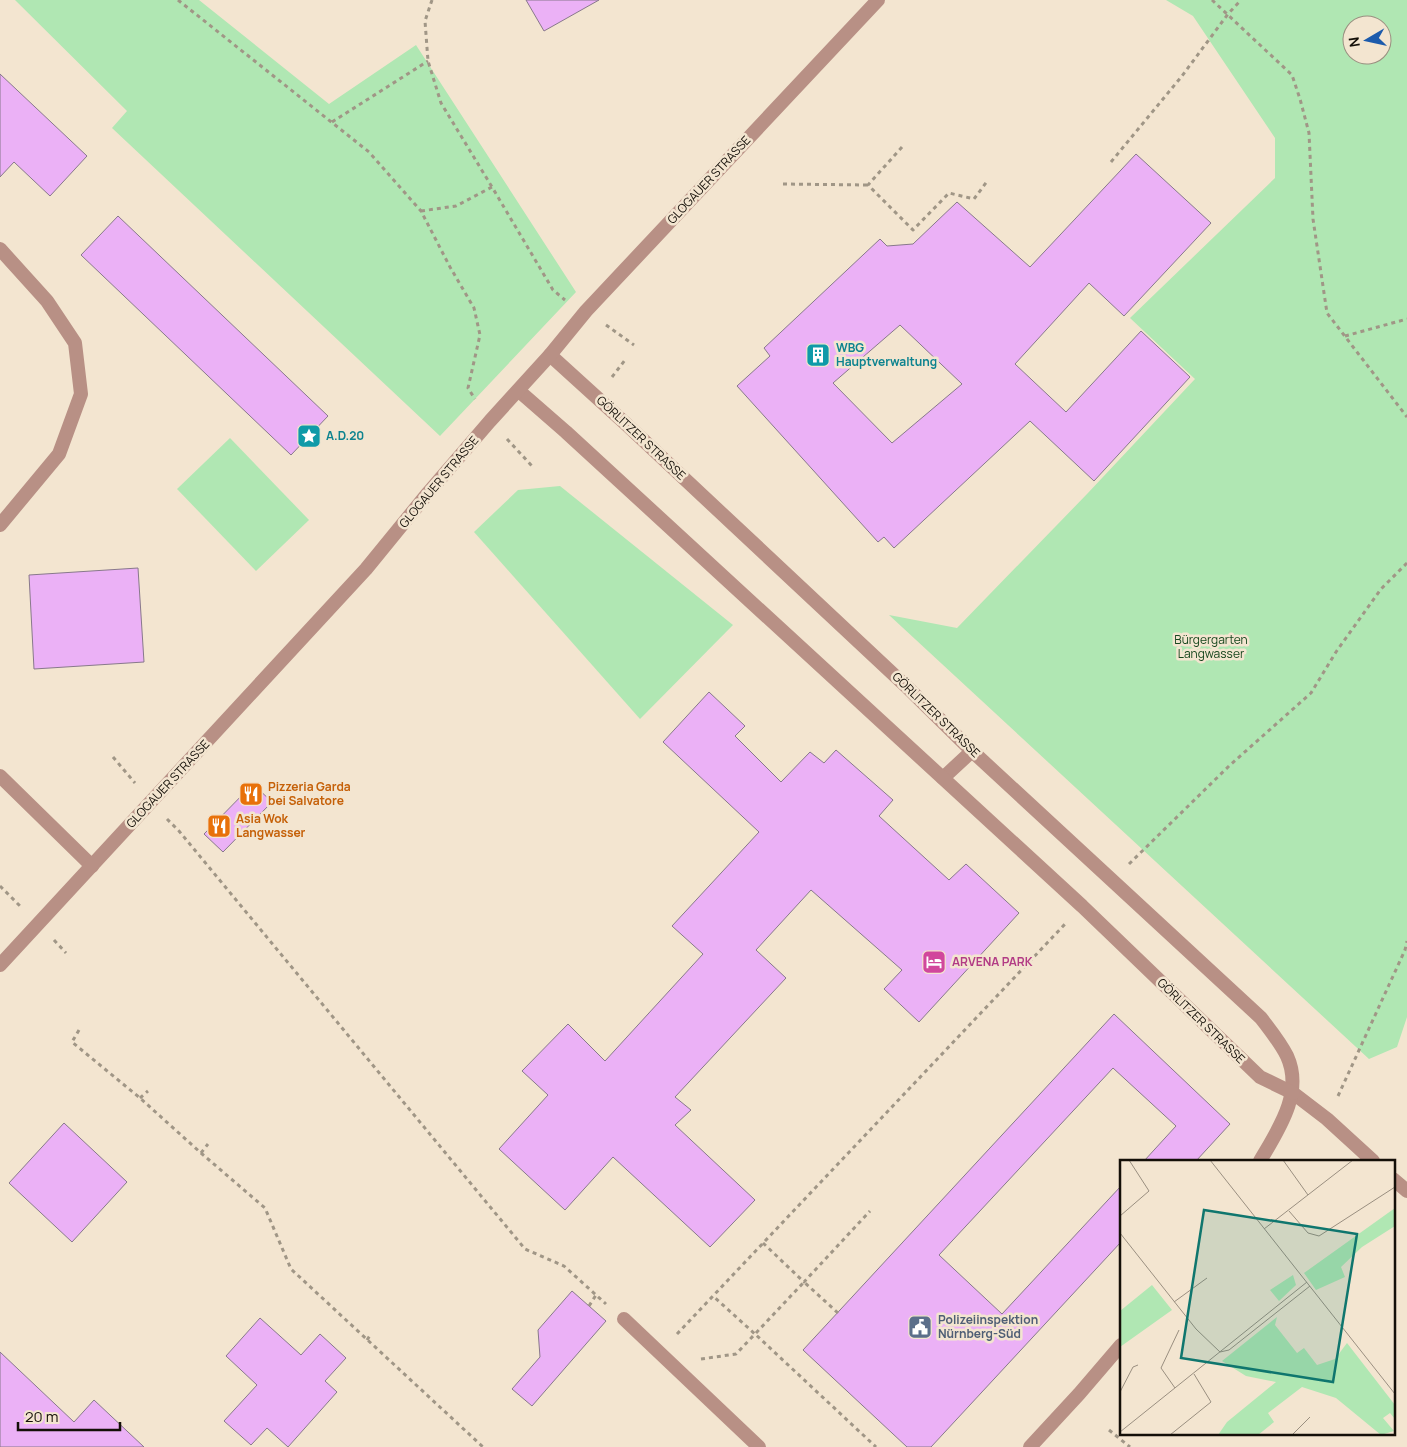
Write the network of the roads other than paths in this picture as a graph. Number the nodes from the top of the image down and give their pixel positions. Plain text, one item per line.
1 (878, 0) edge
2 (0, 249) edge
3 (550, 355) junction
4 (519, 391) junction
5 (0, 525) edge
6 (972, 750) junction
7 (0, 776) edge
8 (944, 778) junction
9 (92, 866) junction
10 (0, 965) edge
11 (1293, 1093) junction
12 (1261, 1160) edge
13 (1372, 1160) edge
14 (1394, 1180) edge
15 (1407, 1191) edge
16 (624, 1319) road end
17 (1120, 1346) edge
18 (759, 1447) edge
19 (1030, 1447) edge

1 - 3 street, GLOGAUER STRASSE
2 - 5 street
3 - 4 street, GLOGAUER STRASSE
3 - 6 street, GÖRLITZER STRASSE
4 - 8 street, GÖRLITZER STRASSE
4 - 9 street, GLOGAUER STRASSE
6 - 8 street
6 - 11 street, GÖRLITZER STRASSE
7 - 9 street
8 - 11 street, GÖRLITZER STRASSE
9 - 10 street, GLOGAUER STRASSE
11 - 12 street
11 - 13 street, GÖRLITZER STRASSE
14 - 15 street
16 - 18 street
17 - 19 street

